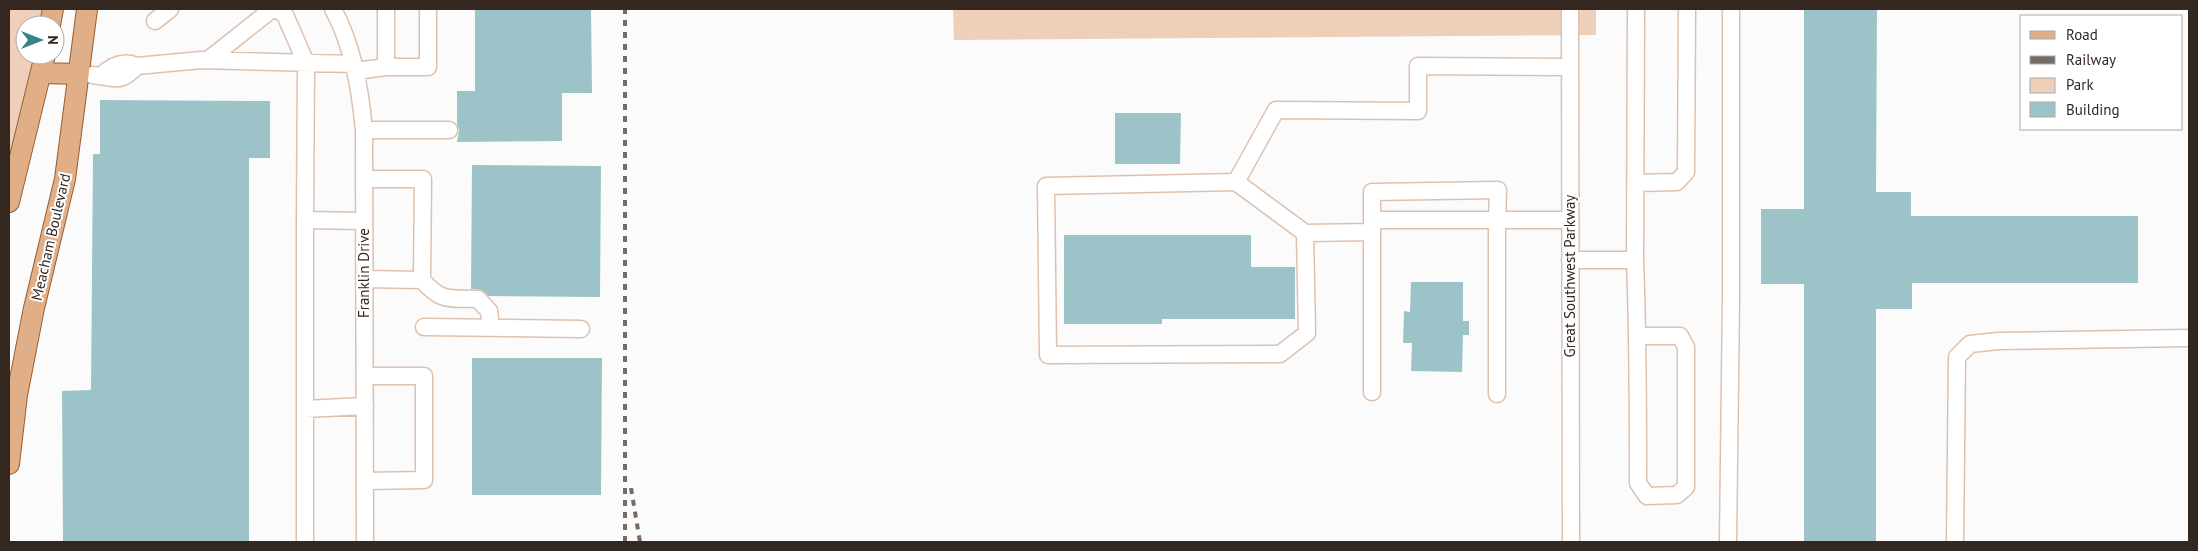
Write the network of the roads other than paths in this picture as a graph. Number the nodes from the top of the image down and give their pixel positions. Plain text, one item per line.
1 (87, 9) edge
2 (170, 9) edge
3 (333, 9) edge
4 (386, 9) edge
5 (428, 9) edge
6 (1570, 9) edge
7 (1636, 9) edge
8 (1687, 9) edge
9 (1732, 9) edge
10 (155, 21) dead end
11 (208, 60) junction
12 (306, 63) junction
13 (44, 65) edge
14 (48, 65) edge
15 (355, 67) junction
16 (386, 67) junction
17 (1570, 67) junction
18 (79, 74) junction
19 (364, 130) junction
20 (449, 130) dead end
21 (364, 178) junction
22 (1236, 182) junction
23 (1636, 183) junction
24 (9, 202) edge
25 (305, 220) junction
26 (1497, 220) junction
27 (1570, 220) junction
28 (364, 221) junction
29 (1372, 226) junction
30 (1305, 233) junction
31 (1570, 260) junction
32 (1635, 260) junction
33 (364, 279) junction
34 (422, 280) junction
35 (424, 328) dead end
36 (490, 328) junction
37 (581, 329) dead end
38 (1638, 336) junction
39 (2189, 338) edge
40 (364, 376) junction
41 (1372, 392) dead end
42 (1497, 394) dead end
43 (364, 406) junction
44 (305, 409) junction
45 (9, 464) edge
46 (365, 481) junction
47 (305, 542) edge
48 (365, 542) edge
49 (1571, 542) edge
50 (1728, 542) edge
51 (1955, 542) edge

1 - 18 main road, Meacham Boulevard
2 - 10 street
3 - 15 street, Franklin Drive
4 - 16 street
5 - 16 street
6 - 17 street, Great Southwest Parkway
7 - 23 street
8 - 23 street
9 - 50 street
11 - 12 street
11 - 12 street
11 - 18 street
12 - 15 street
12 - 25 street
13 - 24 main road
14 - 18 main road
15 - 16 street
15 - 19 street, Franklin Drive
17 - 22 street
17 - 27 street, Great Southwest Parkway
18 - 45 main road, Meacham Boulevard
19 - 20 street
19 - 21 street, Franklin Drive
21 - 28 street, Franklin Drive
21 - 34 street
22 - 30 street
22 - 30 street
23 - 32 street
25 - 28 street
25 - 44 street
26 - 27 street
26 - 29 street
26 - 29 street
26 - 42 street
27 - 31 street, Great Southwest Parkway
28 - 33 street, Franklin Drive
29 - 30 street
29 - 41 street
31 - 32 street
31 - 49 street, Great Southwest Parkway
32 - 38 street
33 - 34 street
33 - 40 street, Franklin Drive
34 - 36 street
35 - 36 street
36 - 37 street
38 - 38 street
39 - 51 street
40 - 43 street, Franklin Drive
40 - 46 street
43 - 44 street
43 - 46 street, Franklin Drive
44 - 47 street
46 - 48 street, Franklin Drive

